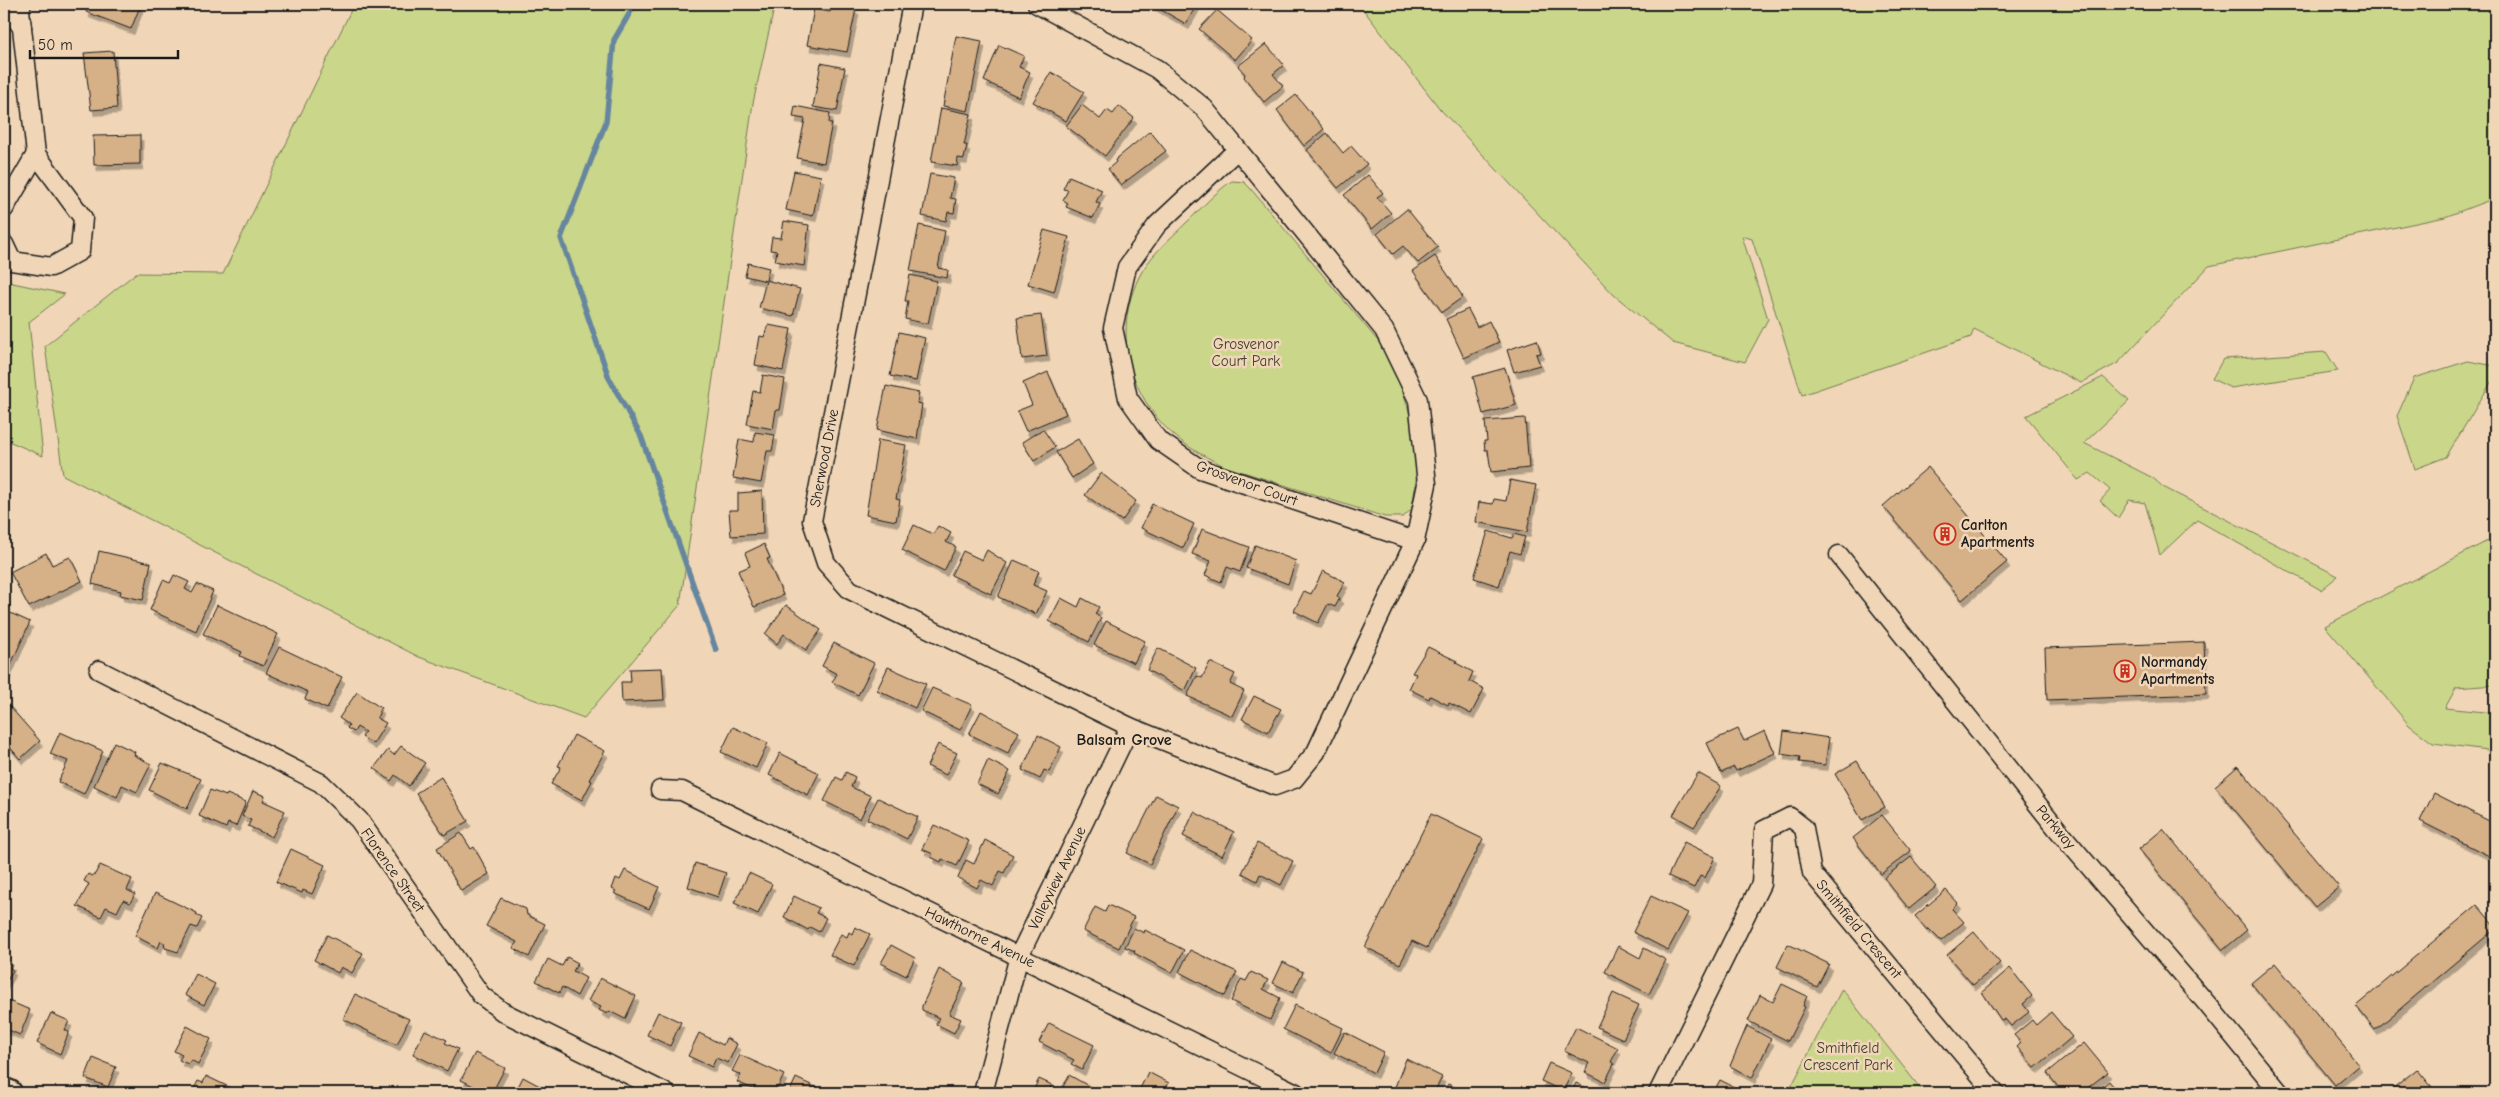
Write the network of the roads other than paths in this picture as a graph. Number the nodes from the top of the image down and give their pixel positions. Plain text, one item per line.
1 (4, 4) edge
2 (22, 4) edge
3 (912, 4) edge
4 (1037, 4) edge
5 (22, 27) junction
6 (1237, 150) junction
7 (36, 154) junction
8 (4, 209) edge
9 (4, 244) edge
10 (1415, 541) junction
11 (1839, 555) dead end
12 (99, 670) dead end
13 (1130, 727) junction
14 (660, 790) dead end
15 (1019, 956) junction
16 (4, 1091) edge
17 (9, 1093) edge
18 (666, 1093) edge
19 (983, 1093) edge
20 (1296, 1093) edge
21 (1658, 1093) edge
22 (1995, 1093) edge
23 (2280, 1093) edge

1 - 5 street
2 - 5 street
3 - 13 street, Sherwood Drive
4 - 6 street
5 - 7 street
6 - 10 street
6 - 10 street, Grosvenor Court
7 - 8 street
7 - 9 street
10 - 13 street, Sherwood Drive
11 - 23 street, Parkway
12 - 18 street, Florence Street
13 - 15 street, Valleyview Avenue
14 - 15 street, Hawthorne Avenue
15 - 19 street, Valleyview Avenue
15 - 20 street, Hawthorne Avenue
16 - 17 main road
21 - 22 street, Smithfield Crescent

